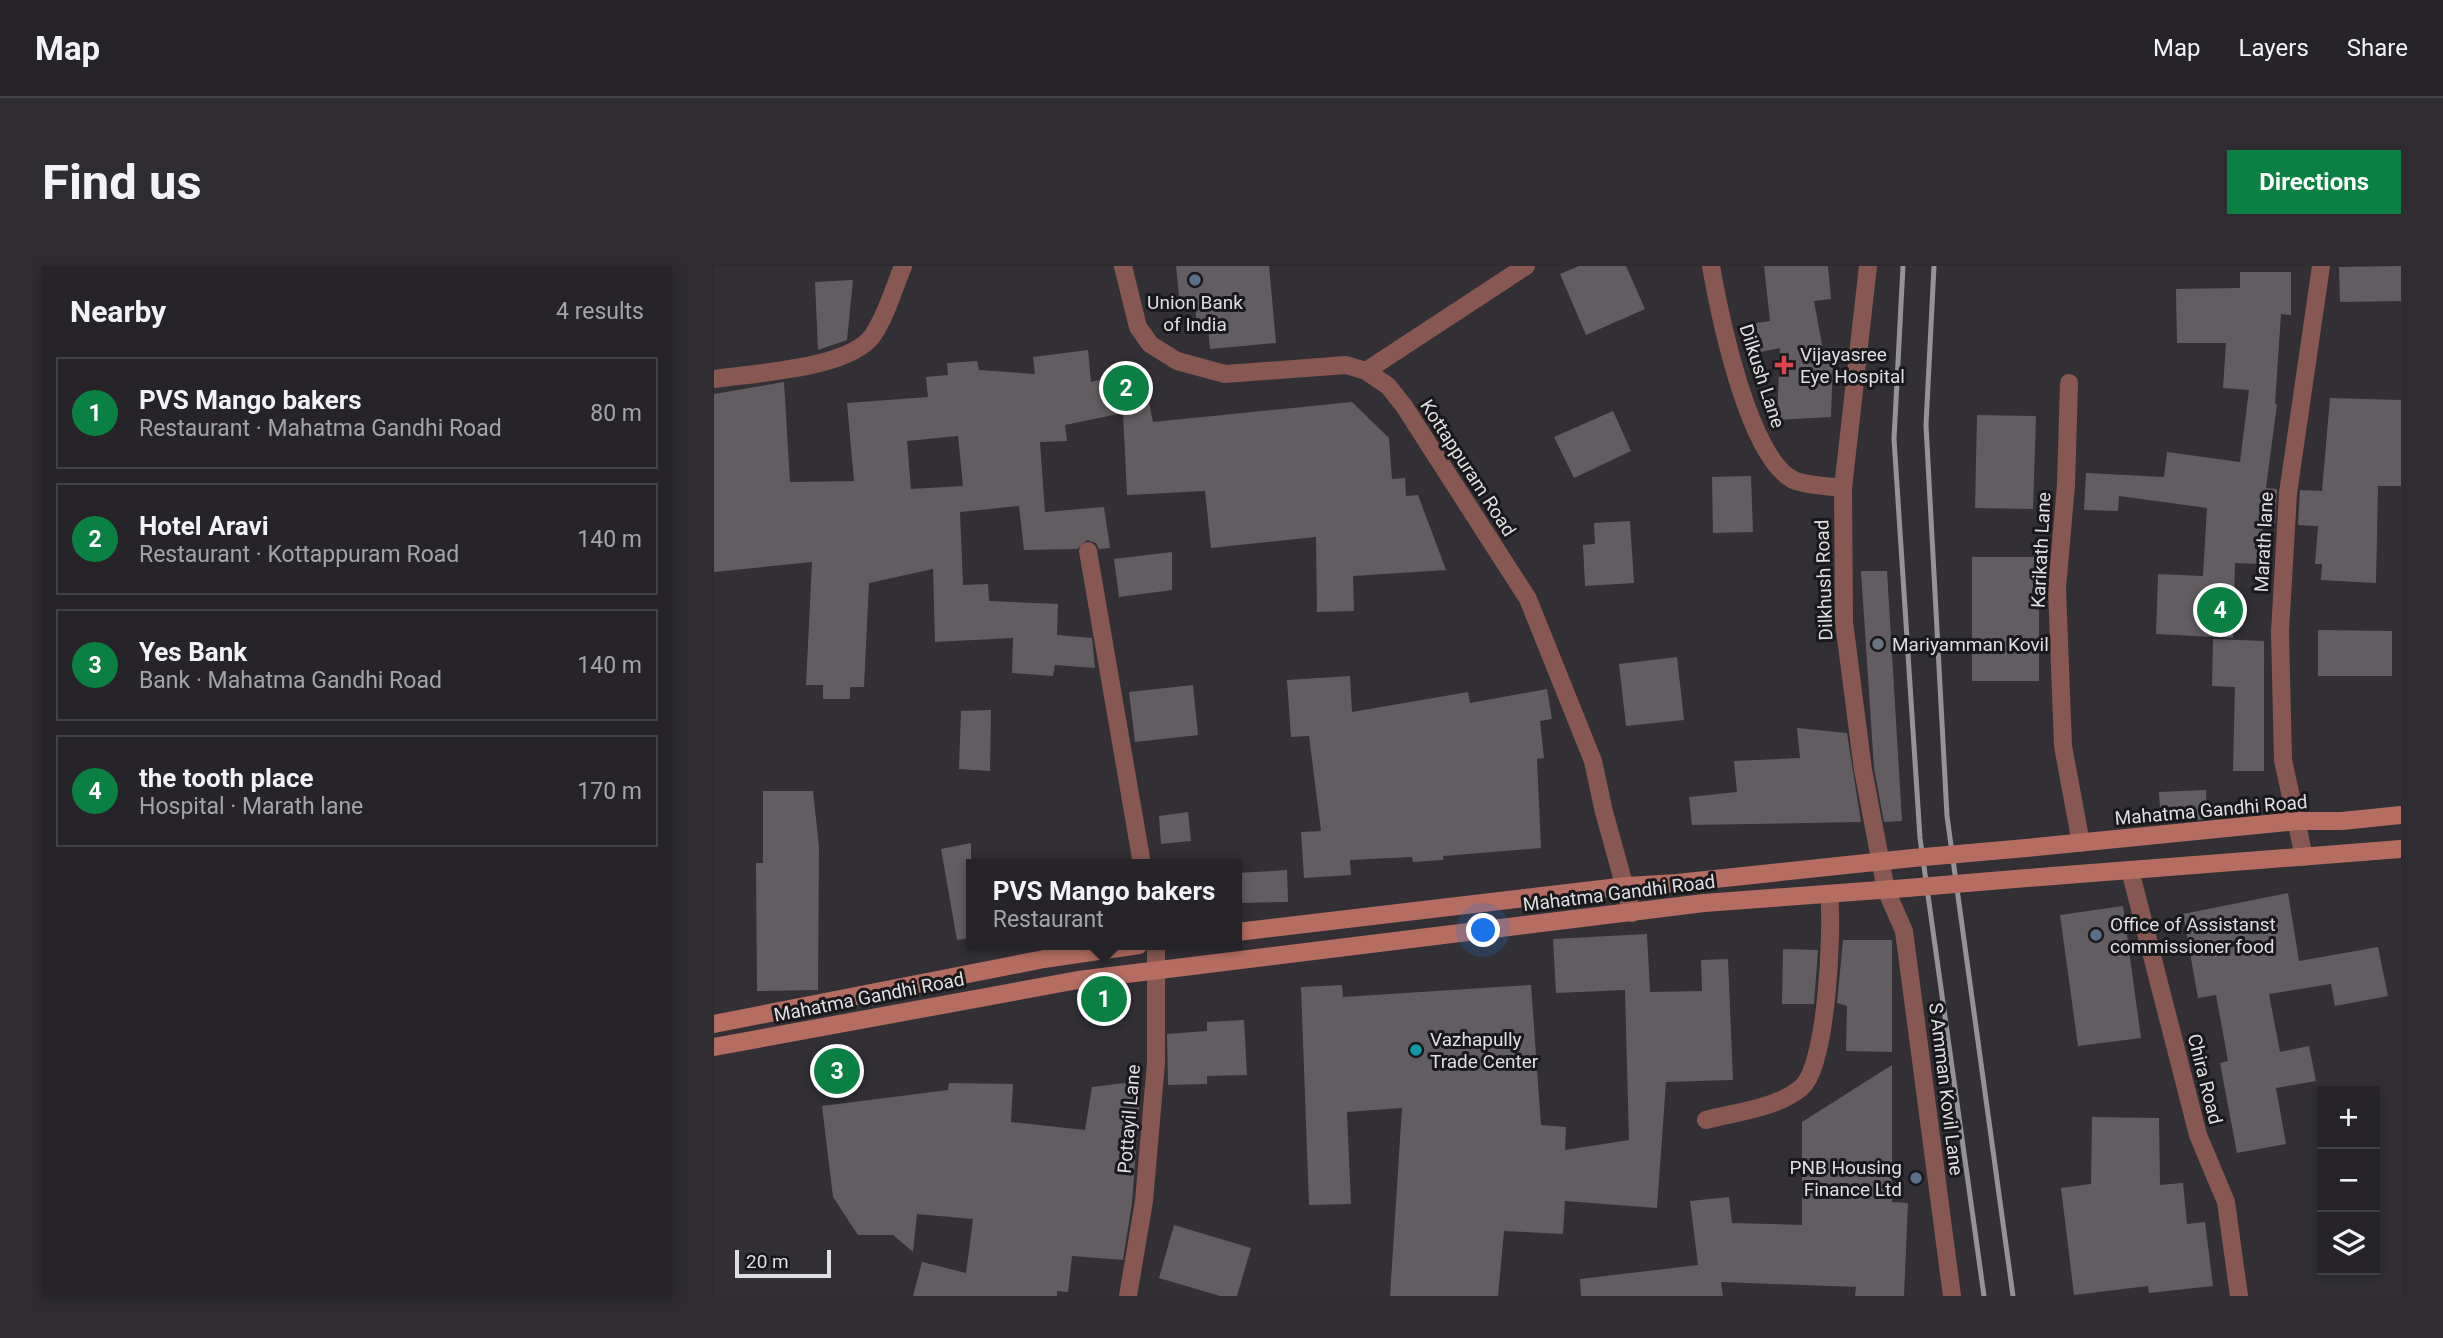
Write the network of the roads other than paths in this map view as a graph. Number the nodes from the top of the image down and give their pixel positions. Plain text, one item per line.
1 (903, 266) edge
2 (1123, 266) edge
3 (1526, 266) edge
4 (1712, 266) edge
5 (1868, 266) edge
6 (2321, 266) edge
7 (1366, 371) junction
8 (714, 379) edge
9 (2069, 383) dead end
10 (1843, 488) junction
11 (1088, 551) dead end
12 (2401, 815) edge
13 (2297, 821) junction
14 (2081, 843) junction
15 (2401, 849) edge
16 (2304, 857) junction
17 (1141, 859) edge
18 (1881, 861) junction
19 (2130, 870) junction
20 (1627, 886) junction
21 (1886, 890) junction
22 (1829, 894) junction
23 (1632, 913) junction
24 (1242, 931) edge
25 (1105, 950) edge
26 (1156, 950) edge
27 (1155, 970) junction
28 (714, 1024) edge
29 (714, 1047) edge
30 (1706, 1120) dead end
31 (1128, 1296) edge
32 (1952, 1296) edge
33 (2239, 1296) edge

1 - 8 street
2 - 7 street
3 - 7 street
4 - 10 street, Dilkush Lane
5 - 10 street, Dilkhush Road
6 - 13 street, Marath lane
7 - 20 street, Kottappuram Road
9 - 14 street, Karikath Lane
10 - 18 street, Dilkhush Road
11 - 17 street
12 - 13 main road, Mahatma Gandhi Road
13 - 14 main road, Mahatma Gandhi Road
13 - 16 street, Marath lane
14 - 18 main road, Mahatma Gandhi Road, bridge
15 - 16 main road
16 - 19 main road
18 - 20 main road, Mahatma Gandhi Road
18 - 21 street, Dilkhush Road
19 - 21 main road, Mahatma Gandhi Road, bridge
19 - 33 street, Chira Road
20 - 23 street, Kottappuram Road
20 - 24 main road, Mahatma Gandhi Road
21 - 22 main road, Mahatma Gandhi Road
21 - 32 street, S Amman Kovil Lane
22 - 23 main road, Mahatma Gandhi Road
22 - 30 street
23 - 27 main road, Mahatma Gandhi Road
25 - 28 main road, Mahatma Gandhi Road
26 - 27 street, Pottayil Lane
27 - 29 main road, Mahatma Gandhi Road
27 - 31 street, Pottayil Lane

